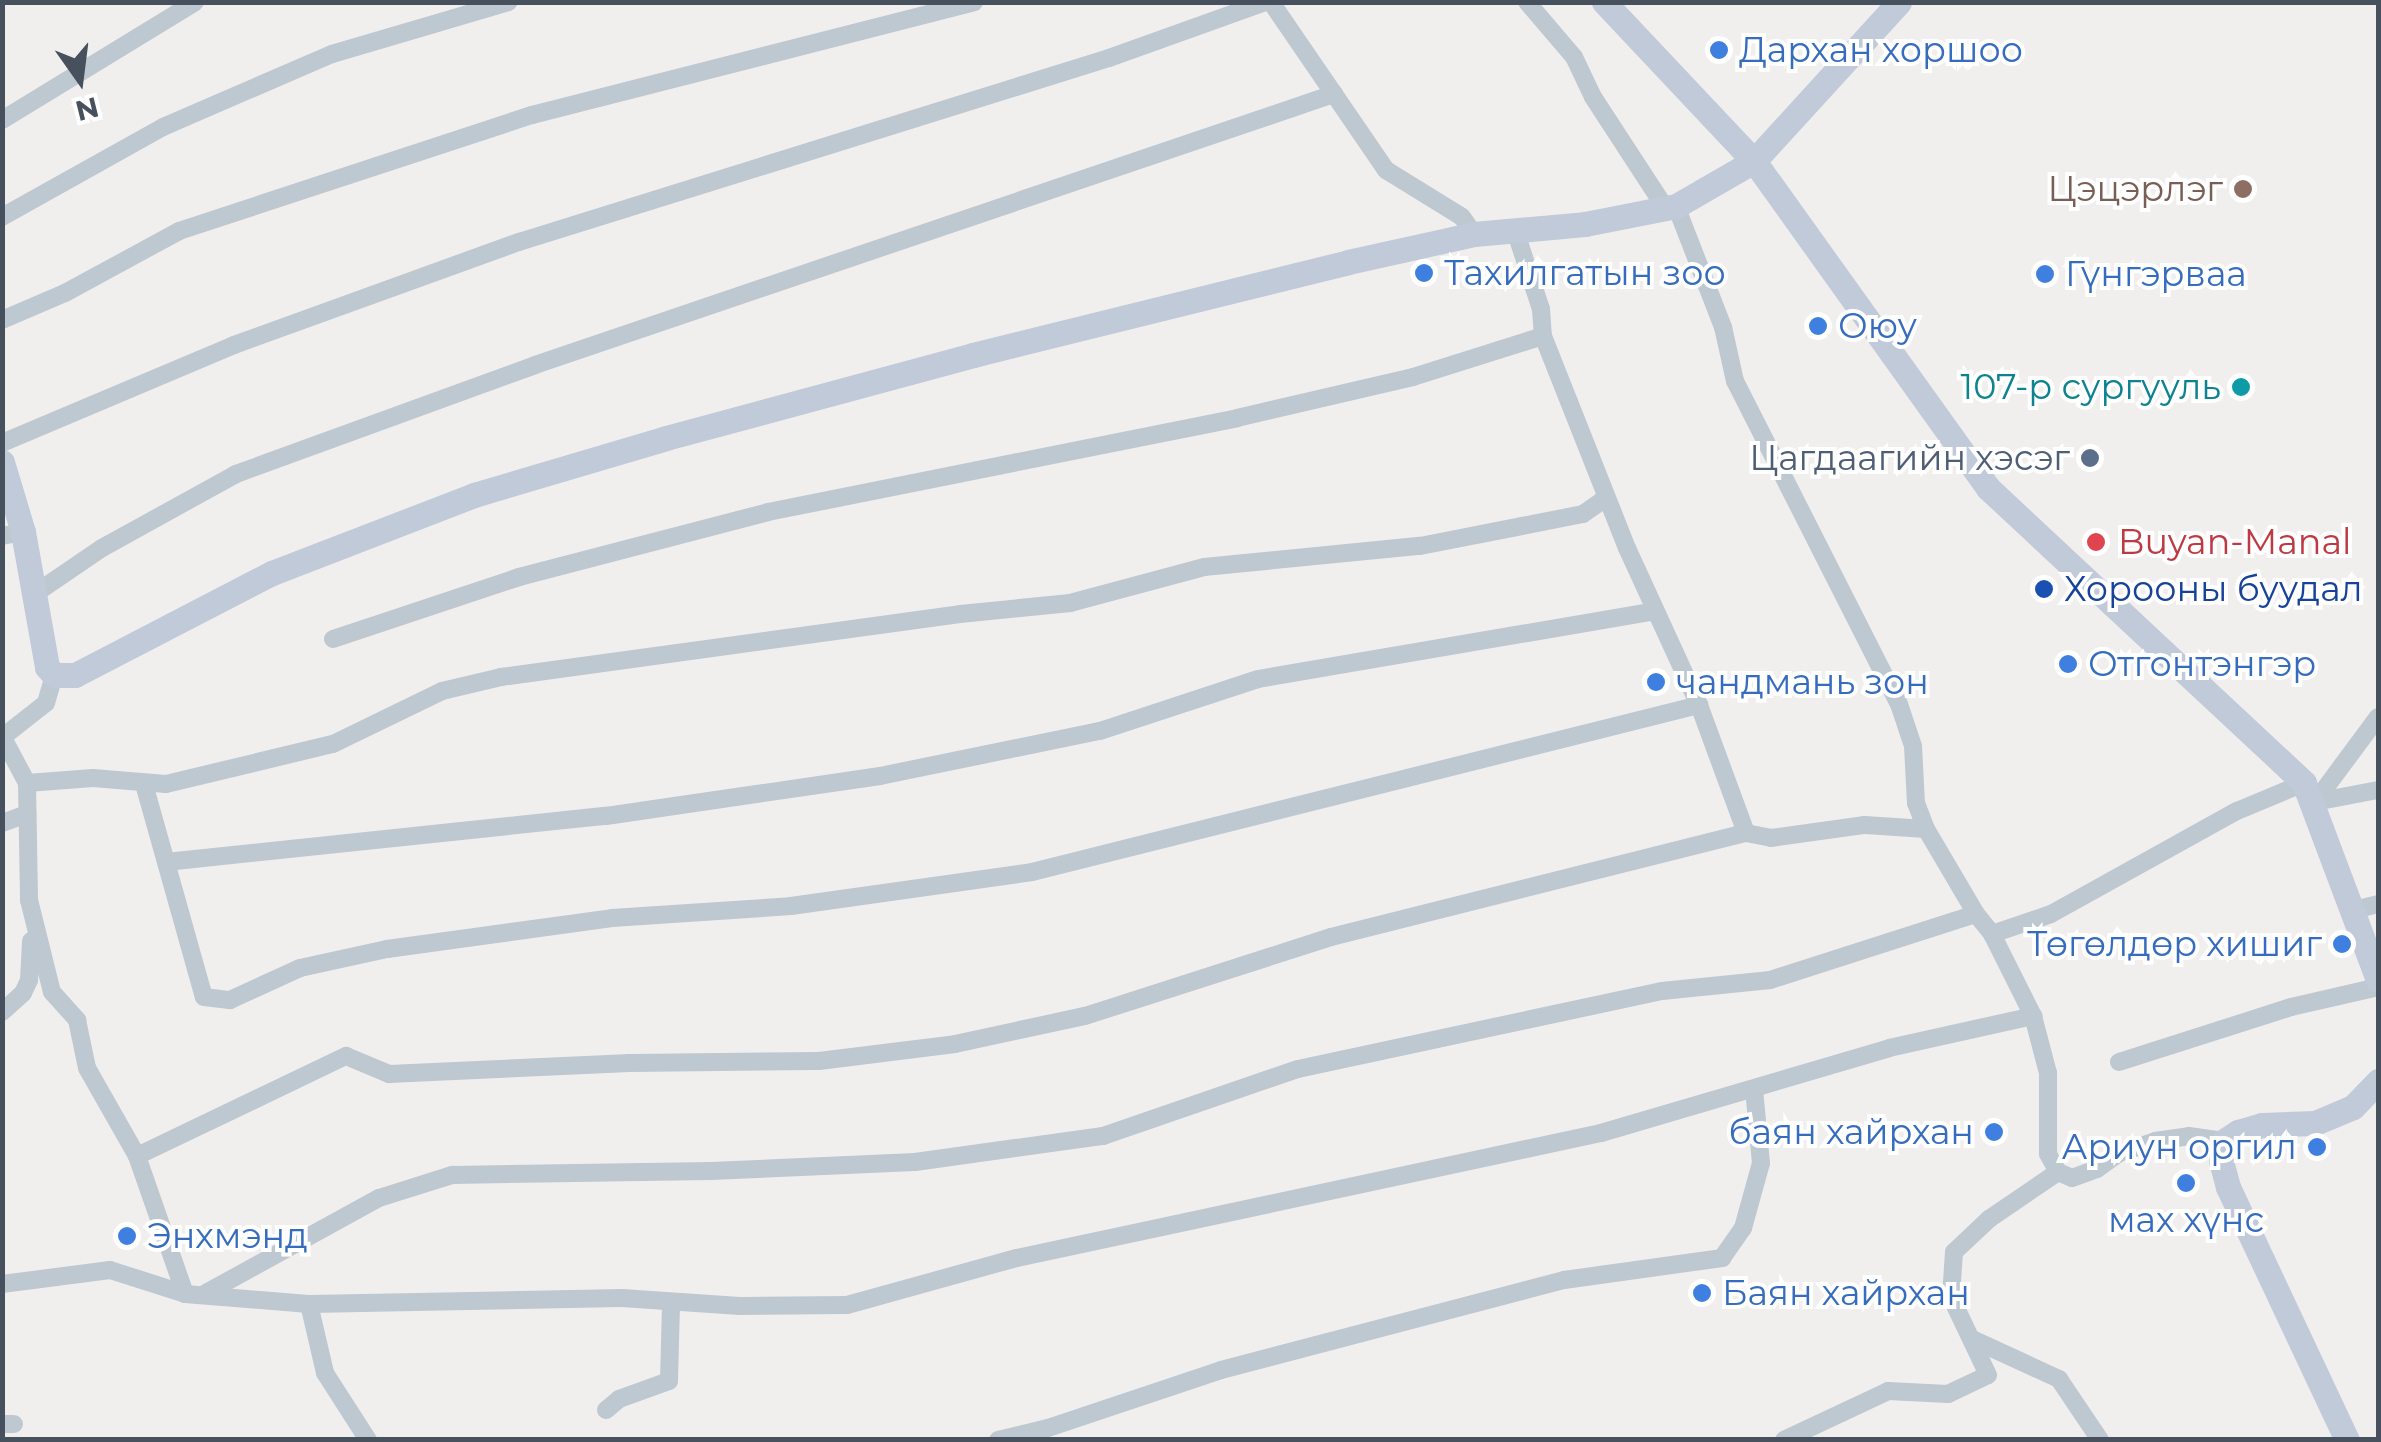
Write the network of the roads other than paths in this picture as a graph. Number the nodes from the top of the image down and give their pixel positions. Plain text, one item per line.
1 (195, 2) edge
2 (509, 2) edge
3 (974, 2) edge
4 (1268, 2) edge
5 (1527, 2) edge
6 (1604, 2) edge
7 (1899, 2) edge
8 (1334, 94) junction
9 (2, 120) edge
10 (1754, 161) junction
11 (1671, 208) junction
12 (2, 217) edge
13 (1515, 230) junction
14 (1474, 234) junction
15 (2, 320) edge
16 (1542, 336) junction
17 (2, 442) edge
18 (2, 462) edge
19 (1606, 498) junction
20 (12, 534) edge
21 (33, 595) junction
22 (1656, 611) junction
23 (333, 639) dead end
24 (54, 675) junction
25 (1699, 705) junction
26 (2378, 717) edge
27 (3, 736) edge
28 (27, 783) junction
29 (144, 784) junction
30 (2378, 790) edge
31 (2309, 792) junction
32 (28, 814) junction
33 (2, 822) edge
34 (1926, 829) junction
35 (1746, 833) junction
36 (166, 862) junction
37 (30, 900) junction
38 (2366, 907) edge
39 (1976, 914) junction
40 (1992, 934) junction
41 (2378, 984) edge
42 (2, 1012) edge
43 (2033, 1016) junction
44 (2119, 1062) dead end
45 (2378, 1081) edge
46 (1754, 1089) junction
47 (2224, 1141) junction
48 (137, 1156) junction
49 (2058, 1172) junction
50 (2, 1284) edge
51 (185, 1294) junction
52 (206, 1294) junction
53 (671, 1302) junction
54 (309, 1304) junction
55 (1972, 1338) junction
56 (606, 1410) dead end
57 (368, 1440) edge
58 (998, 1440) edge
59 (1784, 1440) edge
60 (2100, 1440) edge
61 (2347, 1440) edge

1 - 9 street
2 - 12 street
3 - 15 street
4 - 8 street
4 - 17 street
5 - 11 street
6 - 10 street
7 - 10 street
8 - 14 street
8 - 21 street
10 - 11 street
10 - 31 street
11 - 13 street
11 - 34 street
13 - 14 street
13 - 16 street
14 - 24 street
16 - 19 street
16 - 23 street
18 - 20 street
19 - 22 street
19 - 29 street
20 - 21 street
21 - 24 street
22 - 25 street
22 - 36 street
24 - 27 street
25 - 35 street
25 - 36 street
26 - 31 street
27 - 28 street
28 - 29 street
28 - 32 street
29 - 36 street
30 - 31 street
31 - 38 street
31 - 40 street
32 - 33 street
32 - 37 street
34 - 35 street
34 - 39 street
35 - 48 street
37 - 42 street
37 - 48 street
38 - 41 street
39 - 40 street
39 - 52 street
40 - 43 street
41 - 44 street
43 - 46 street
43 - 49 street
45 - 47 street
46 - 53 street
46 - 58 street
47 - 49 street
47 - 61 street
48 - 51 street
49 - 55 street
50 - 51 street
51 - 52 street
52 - 54 street
53 - 54 street
53 - 56 street
54 - 57 street
55 - 59 street
55 - 60 street

